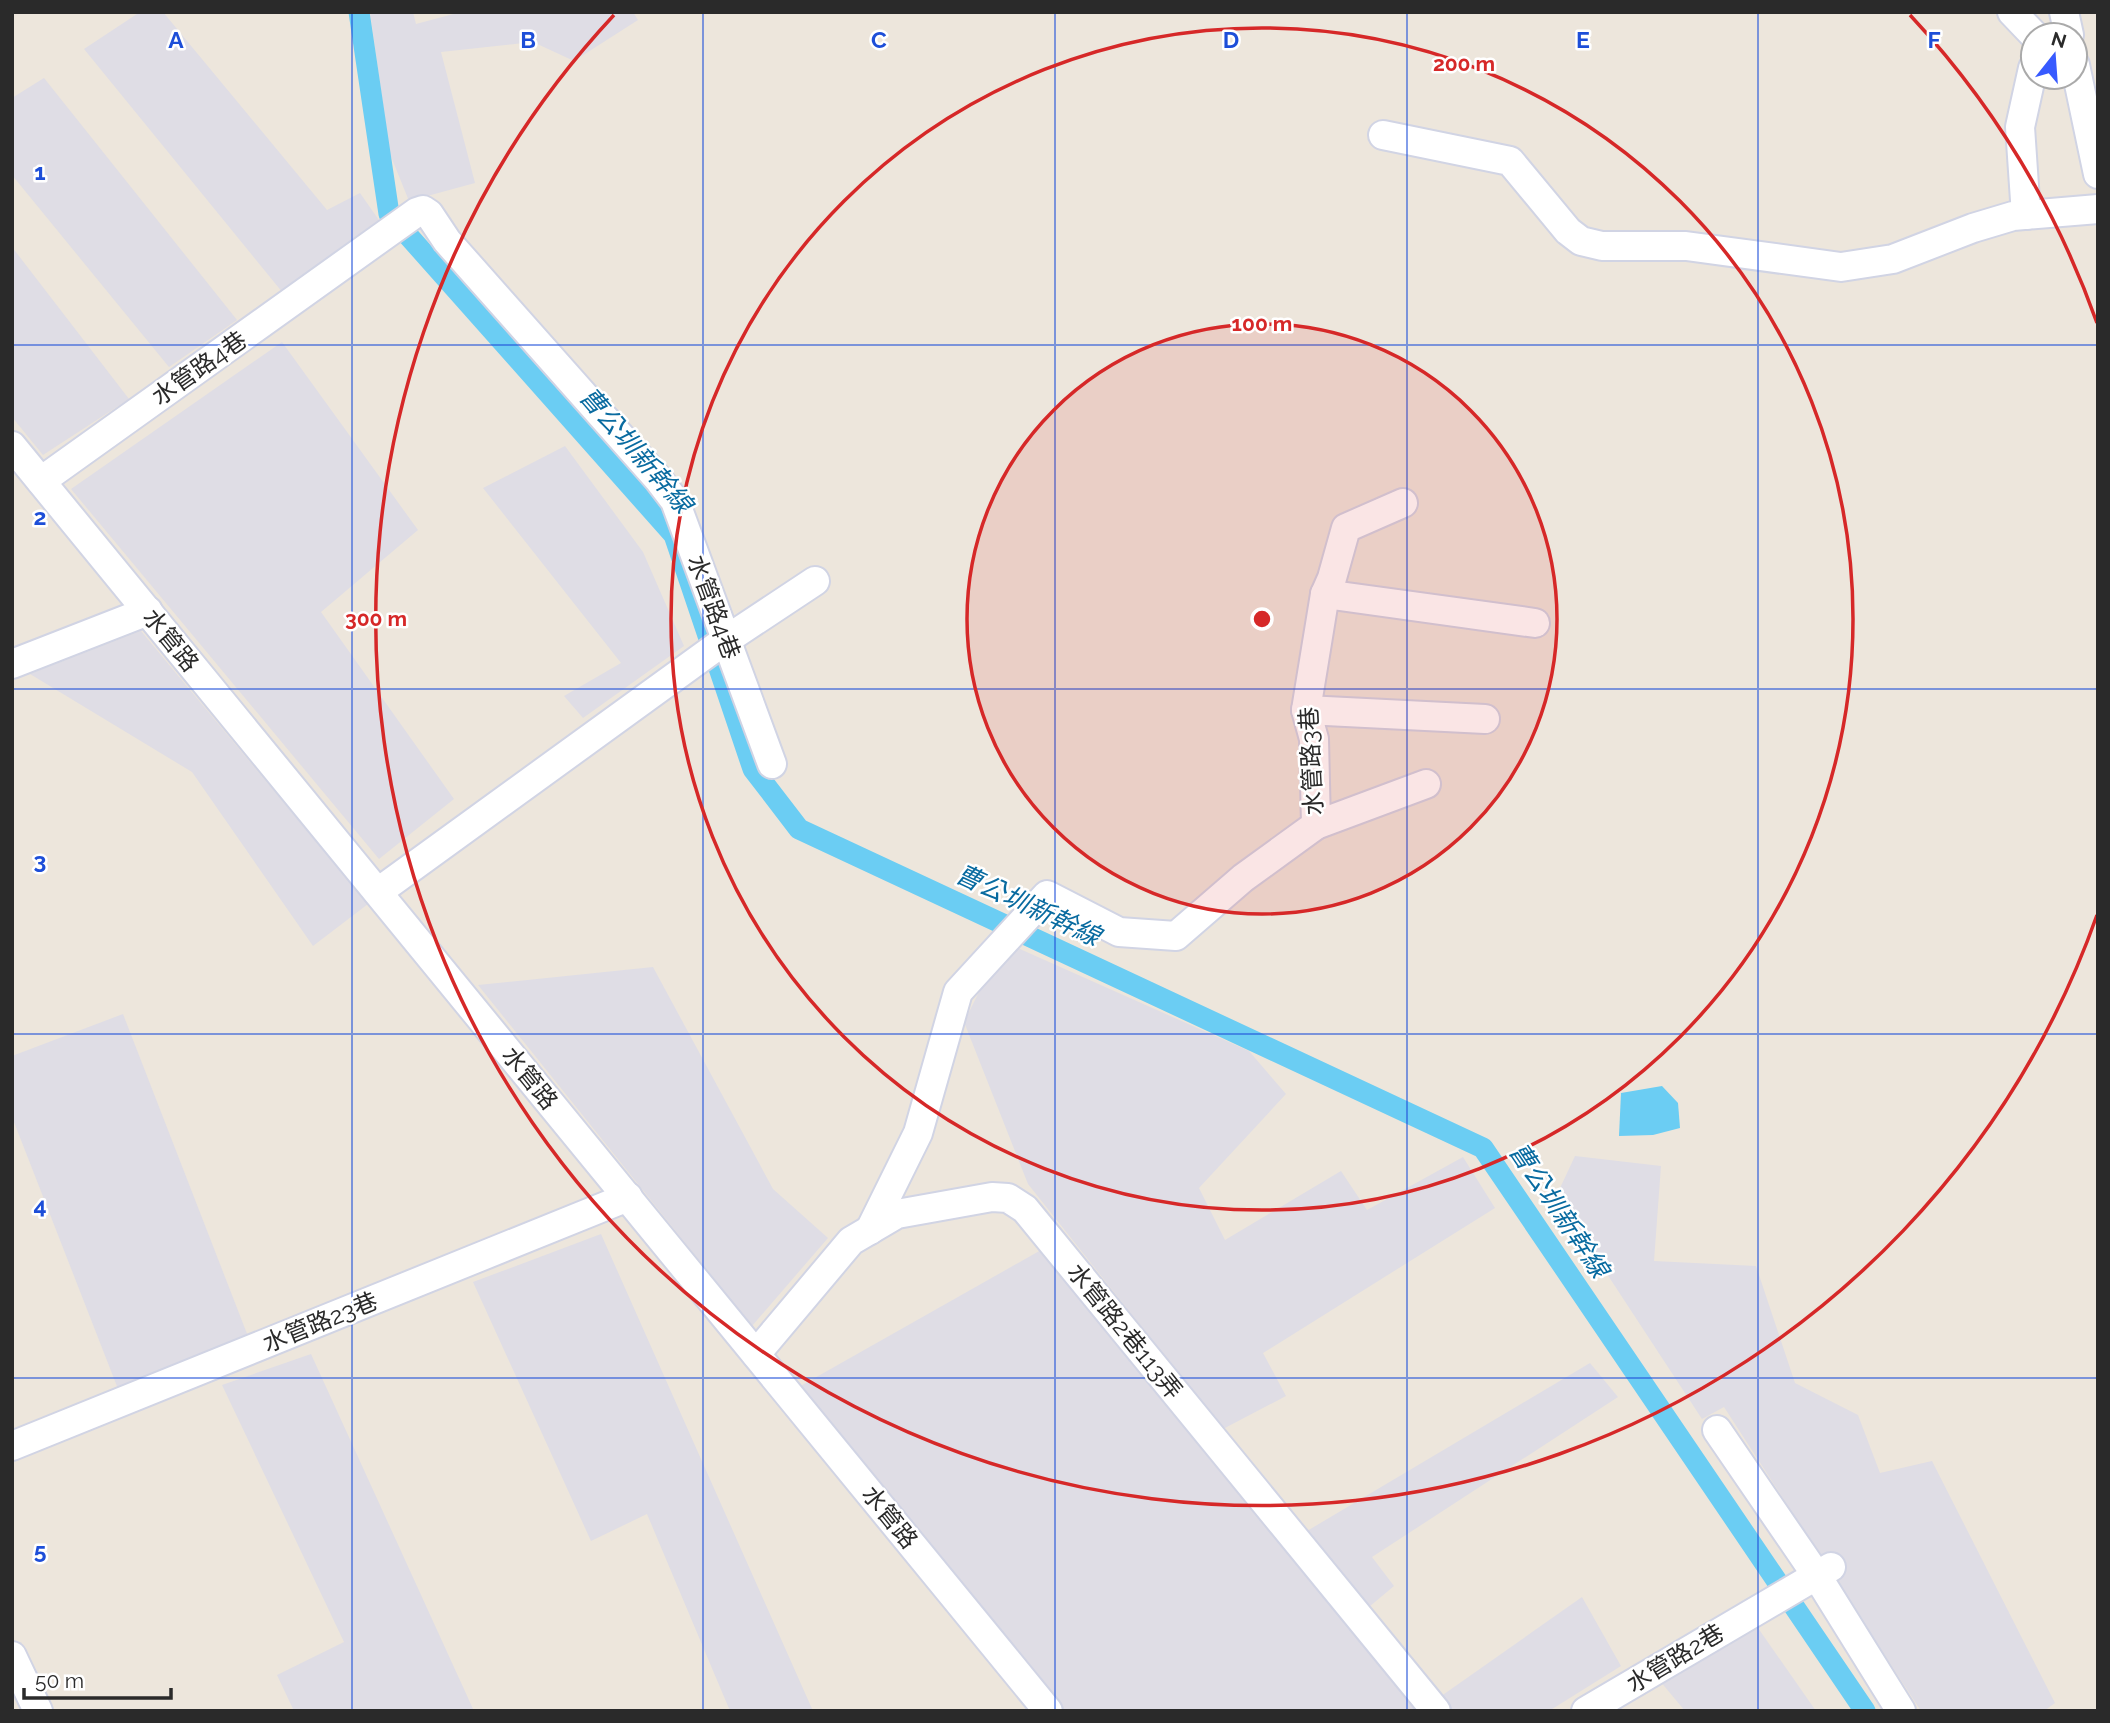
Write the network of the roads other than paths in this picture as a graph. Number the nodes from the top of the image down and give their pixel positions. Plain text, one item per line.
1 (2028, 91) edge
2 (2080, 91) edge
3 (1383, 135) dead end
4 (2098, 174) edge
5 (2098, 209) edge
6 (2026, 215) junction
7 (12, 446) edge
8 (41, 481) junction
9 (1403, 503) dead end
10 (815, 581) dead end
11 (1325, 594) junction
12 (148, 611) junction
13 (1535, 623) dead end
14 (724, 643) junction
15 (12, 664) edge
16 (1306, 710) junction
17 (1485, 719) dead end
18 (772, 764) dead end
19 (1426, 784) dead end
20 (1316, 825) junction
21 (378, 892) junction
22 (628, 1197) junction
23 (870, 1230) junction
24 (756, 1354) junction
25 (1717, 1430) dead end
26 (12, 1446) edge
27 (1818, 1575) junction
28 (12, 1656) edge
29 (1599, 1708) edge
30 (1041, 1709) edge
31 (38, 1711) edge
32 (1436, 1711) edge
33 (1901, 1711) edge

1 - 6 street
2 - 4 street
3 - 6 street
5 - 6 street
7 - 8 street, 水管路
8 - 12 street, 水管路
8 - 14 street, 水管路4巷
9 - 11 street, 水管路3巷
10 - 14 street, 水管路4巷
11 - 13 street
11 - 16 street, 水管路3巷
12 - 15 street
12 - 21 street, 水管路
14 - 18 street, 水管路4巷
14 - 21 street, 水管路4巷
16 - 17 street
16 - 20 street, 水管路3巷
19 - 20 street
20 - 23 street, 水管路3巷
21 - 22 street, 水管路
22 - 24 street, 水管路
22 - 26 street, 水管路23巷
23 - 24 street, 水管路2巷113弄
23 - 32 street, 水管路2巷113弄
24 - 30 street, 水管路
25 - 27 street
27 - 29 street, 水管路2巷
27 - 33 street
28 - 31 street

